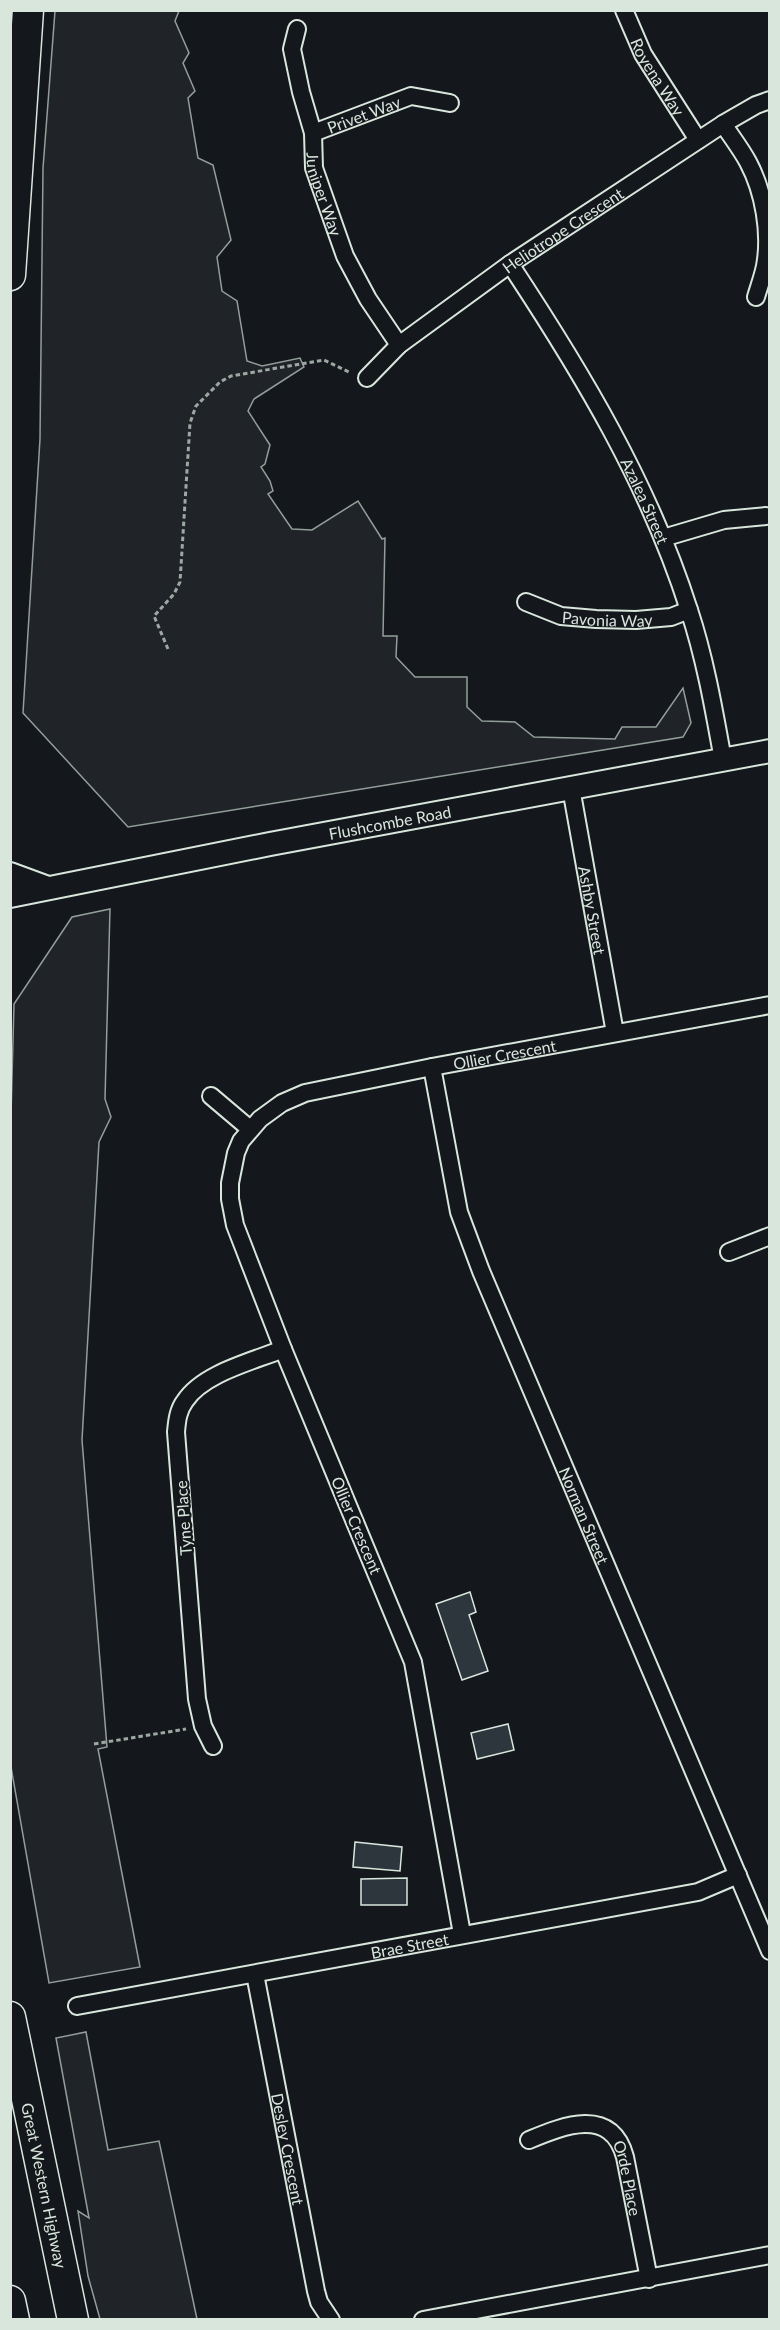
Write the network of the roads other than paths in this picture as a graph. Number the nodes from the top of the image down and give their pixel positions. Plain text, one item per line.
1 (28, 10) edge
2 (624, 10) edge
3 (297, 30) dead end
4 (770, 100) edge
5 (450, 103) dead end
6 (723, 124) junction
7 (313, 133) junction
8 (698, 140) junction
9 (510, 264) junction
10 (10, 275) edge
11 (756, 297) dead end
12 (399, 345) junction
13 (368, 378) road end
14 (766, 516) dead end
15 (663, 538) junction
16 (526, 602) dead end
17 (689, 610) junction
18 (770, 751) edge
19 (723, 760) junction
20 (571, 788) junction
21 (10, 874) edge
22 (49, 888) junction
23 (10, 896) edge
24 (770, 1005) edge
25 (615, 1033) junction
26 (432, 1067) junction
27 (212, 1096) dead end
28 (250, 1129) junction
29 (770, 1236) edge
30 (729, 1252) dead end
31 (283, 1349) junction
32 (213, 1746) dead end
33 (738, 1875) junction
34 (462, 1934) junction
35 (770, 1951) edge
36 (255, 1974) junction
37 (77, 2006) dead end
38 (10, 2017) edge
39 (529, 2140) dead end
40 (770, 2255) edge
41 (649, 2279) junction
42 (10, 2301) edge
43 (14, 2319) edge
44 (73, 2319) edge
45 (331, 2319) edge
46 (423, 2319) edge

1 - 10 highway
2 - 8 street, Royena Way
3 - 7 street, Juniper Way
4 - 6 street, Heliotrope Crescent
5 - 7 street, Privet Way
6 - 8 street, Heliotrope Crescent
6 - 11 street
7 - 12 street, Juniper Way
8 - 9 street, Heliotrope Crescent
9 - 12 street, Heliotrope Crescent
9 - 15 street, Azalea Street
12 - 13 street, Heliotrope Crescent
14 - 15 street
15 - 17 street, Azalea Street
16 - 17 street, Pavonia Way
17 - 19 street, Azalea Street
18 - 19 street, Flushcombe Road
19 - 20 street, Flushcombe Road
20 - 22 street, Flushcombe Road
20 - 25 street, Ashby Street
21 - 22 street
22 - 23 street, Flushcombe Road
24 - 25 street, Ollier Crescent
25 - 26 street, Ollier Crescent
26 - 28 street, Ollier Crescent
26 - 33 street, Norman Street
27 - 28 street
28 - 31 street, Ollier Crescent
29 - 30 street
31 - 32 street, Tyne Place
31 - 34 street, Ollier Crescent
33 - 34 street, Brae Street
33 - 35 street, Norman Street
34 - 36 street, Brae Street
36 - 37 street, Brae Street
36 - 45 street, Desley Crescent
38 - 44 highway, Great Western Highway
39 - 41 street, Orde Place
40 - 41 street
41 - 46 street
42 - 43 highway

